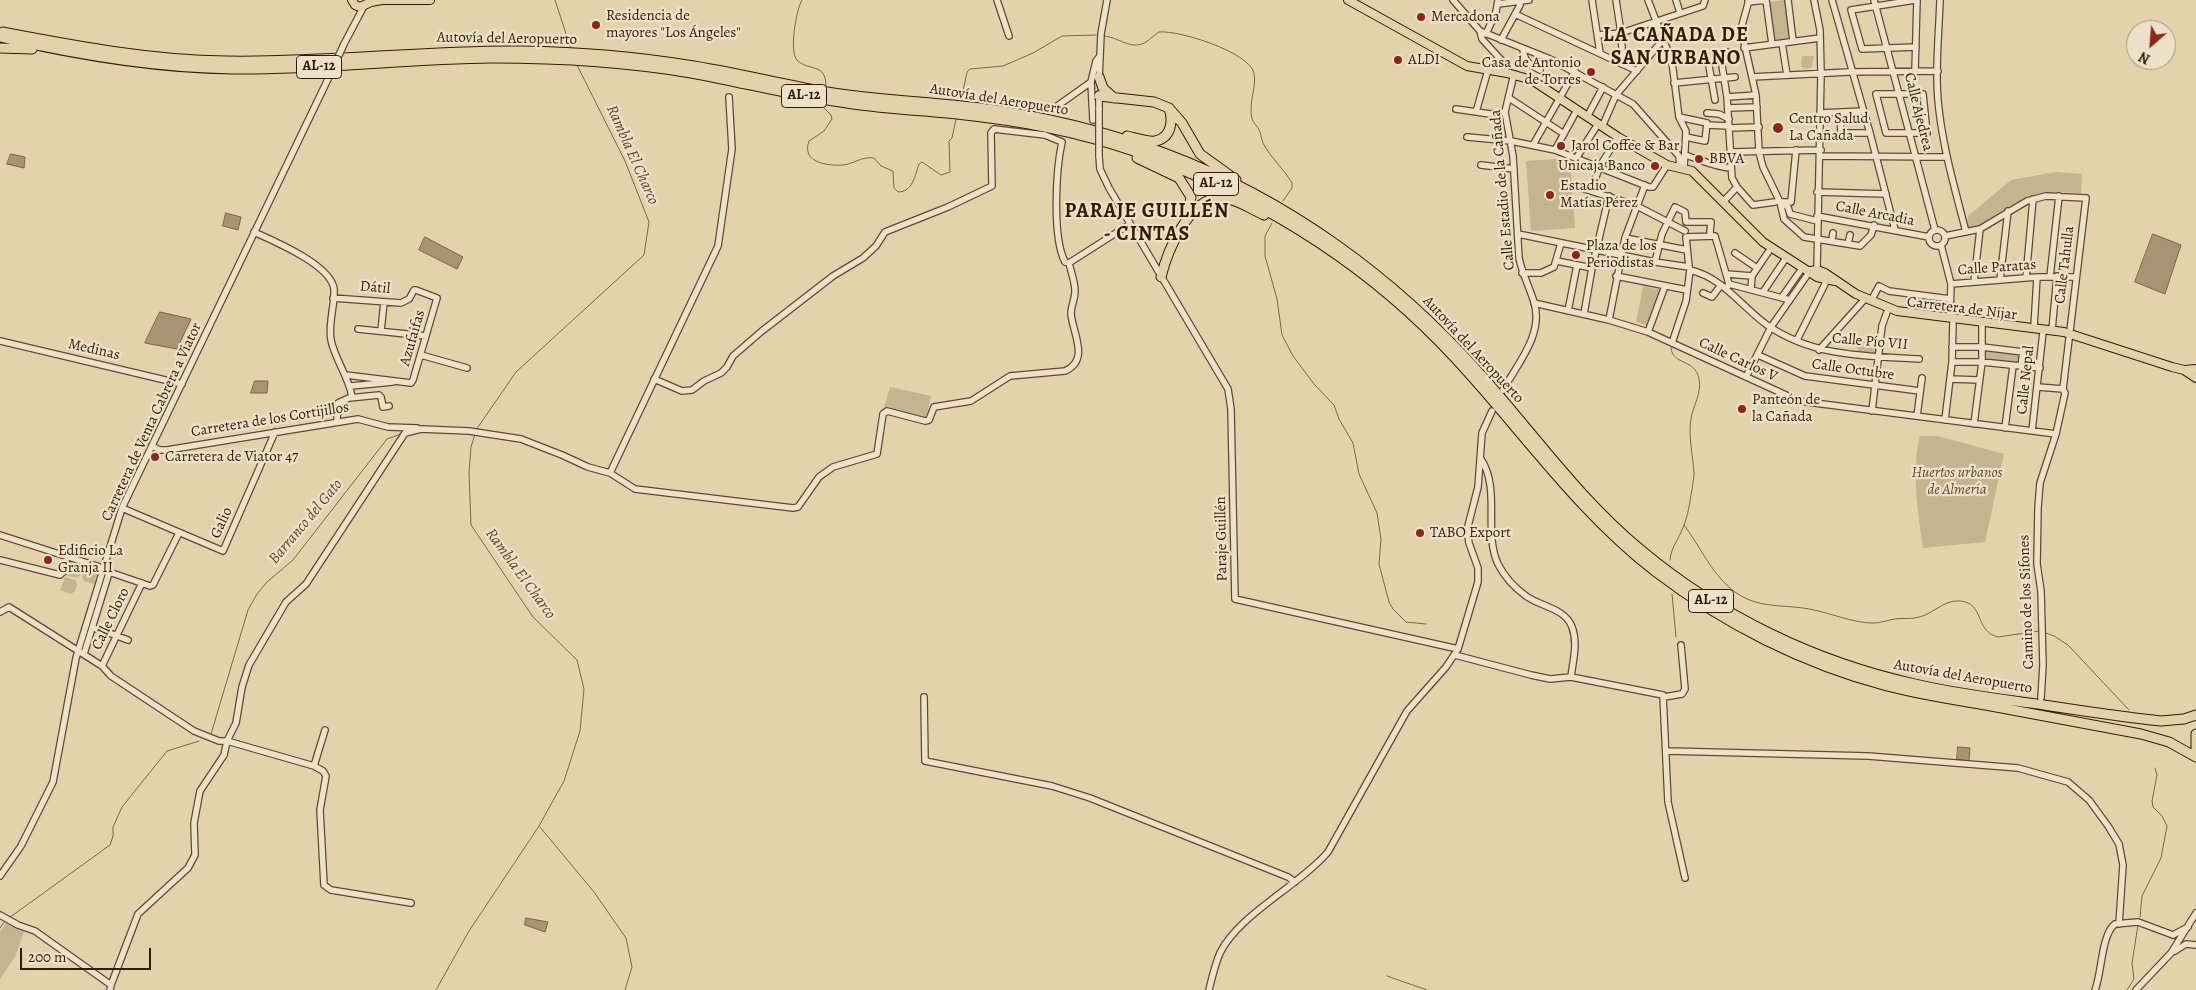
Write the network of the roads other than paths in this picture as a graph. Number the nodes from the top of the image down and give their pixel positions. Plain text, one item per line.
1 (381, 0) edge
2 (430, 0) edge
3 (998, 0) edge
4 (1107, 0) edge
5 (1348, 0) edge
6 (1453, 0) edge
7 (1529, 0) edge
8 (1592, 0) edge
9 (1616, 0) edge
10 (1648, 0) edge
11 (1676, 0) edge
12 (1766, 0) edge
13 (1788, 0) edge
14 (1814, 0) edge
15 (1832, 0) edge
16 (1916, 0) edge
17 (1940, 0) edge
18 (1519, 1) junction
19 (1748, 1) edge
20 (352, 2) edge
21 (1498, 2) edge
22 (366, 3) edge
23 (1704, 3) edge
24 (1875, 3) edge
25 (1680, 13) junction
26 (1515, 14) junction
27 (356, 19) junction
28 (1655, 21) junction
29 (0, 30) edge
30 (1483, 32) junction
31 (1621, 33) junction
32 (1009, 36) dead end
33 (1598, 36) junction
34 (0, 37) edge
35 (1820, 38) junction
36 (1501, 40) junction
37 (1662, 41) junction
38 (1794, 41) junction
39 (1782, 43) junction
40 (1772, 44) junction
41 (1916, 47) junction
42 (0, 48) edge
43 (1744, 48) junction
44 (1888, 48) junction
45 (1523, 49) junction
46 (1727, 52) dead end
47 (1600, 53) junction
48 (72, 54) junction
49 (566, 56) junction
50 (581, 57) junction
51 (1623, 64) junction
52 (1709, 66) dead end
53 (1488, 70) junction
54 (1540, 70) dead end
55 (1575, 71) junction
56 (1637, 71) junction
57 (1894, 71) junction
58 (1915, 71) junction
59 (1938, 71) junction
60 (1500, 72) junction
61 (1852, 72) junction
62 (1514, 74) junction
63 (1821, 74) junction
64 (1788, 75) junction
65 (1735, 77) dead end
66 (1752, 77) junction
67 (1724, 78) junction
68 (1095, 80) junction
69 (1711, 80) junction
70 (1674, 83) junction
71 (1603, 87) junction
72 (1616, 94) junction
73 (1756, 94) junction
74 (1900, 94) junction
75 (1099, 96) junction
76 (729, 97) dead end
77 (1559, 97) junction
78 (1727, 97) junction
79 (1114, 98) junction
80 (1508, 98) junction
81 (1715, 100) dead end
82 (1757, 107) junction
83 (1168, 108) junction
84 (1728, 108) junction
85 (1054, 109) dead end
86 (1456, 109) dead end
87 (1099, 110) junction
88 (1577, 110) junction
89 (1864, 110) junction
90 (1476, 112) junction
91 (1505, 112) junction
92 (1707, 113) dead end
93 (1820, 113) junction
94 (1840, 113) junction
95 (1587, 117) junction
96 (1679, 118) junction
97 (1729, 118) junction
98 (1093, 120) dead end
99 (1546, 122) junction
100 (1707, 125) junction
101 (1077, 126) junction
102 (1600, 126) junction
103 (1729, 127) junction
104 (1759, 127) junction
105 (1870, 133) junction
106 (1564, 134) junction
107 (1910, 134) junction
108 (1088, 137) junction
109 (1467, 137) dead end
110 (1686, 137) junction
111 (1618, 138) junction
112 (1510, 141) junction
113 (1533, 145) junction
114 (1555, 150) junction
115 (1796, 150) junction
116 (1730, 152) junction
117 (1760, 152) junction
118 (1820, 153) junction
119 (1685, 155) junction
120 (1876, 156) junction
121 (1916, 156) junction
122 (1578, 157) junction
123 (1946, 157) junction
124 (1481, 165) dead end
125 (1667, 165) junction
126 (1600, 166) junction
127 (1682, 167) junction
128 (1731, 168) junction
129 (1514, 169) junction
130 (1645, 184) junction
131 (1578, 187) dead end
132 (1737, 187) junction
133 (1591, 190) junction
134 (1817, 192) junction
135 (1886, 194) junction
136 (1609, 196) junction
137 (2059, 196) junction
138 (2033, 199) junction
139 (1723, 202) junction
140 (1778, 202) junction
141 (1635, 205) junction
142 (2008, 211) junction
143 (1187, 219) junction
144 (1817, 219) junction
145 (1300, 220) junction
146 (1667, 222) junction
147 (1130, 224) junction
148 (1874, 225) junction
149 (1895, 230) junction
150 (1936, 230) junction
151 (1980, 230) junction
152 (254, 232) junction
153 (1966, 232) junction
154 (1833, 233) dead end
155 (1518, 234) junction
156 (1686, 234) junction
157 (1711, 235) junction
158 (1850, 235) dead end
159 (1929, 236) junction
160 (1945, 236) junction
161 (1625, 238) junction
162 (1817, 239) junction
163 (1832, 241) junction
164 (1561, 242) junction
165 (1848, 244) junction
166 (1659, 245) junction
167 (1941, 245) junction
168 (1771, 248) junction
169 (1596, 249) junction
170 (1687, 250) junction
171 (1335, 252) junction
172 (1735, 253) dead end
173 (1621, 255) junction
174 (1786, 258) junction
175 (1557, 261) junction
176 (1655, 262) junction
177 (1069, 263) junction
178 (1577, 265) junction
179 (1592, 268) junction
180 (1689, 268) junction
181 (1756, 268) junction
182 (1812, 271) junction
183 (1159, 273) junction
184 (1522, 273) junction
185 (1727, 274) junction
186 (1616, 276) junction
187 (1752, 276) junction
188 (2057, 276) junction
189 (2037, 277) junction
190 (2050, 277) junction
191 (2076, 277) junction
192 (1826, 278) junction
193 (2026, 278) junction
194 (2000, 280) junction
195 (1974, 282) junction
196 (1951, 284) junction
197 (1665, 286) junction
198 (1725, 286) junction
199 (1751, 289) junction
200 (1687, 290) junction
201 (1763, 292) junction
202 (1703, 293) dead end
203 (1782, 297) junction
204 (333, 298) junction
205 (437, 298) joint
206 (1950, 299) junction
207 (1790, 300) junction
208 (1867, 301) junction
209 (384, 302) junction
210 (1534, 303) junction
211 (1568, 311) junction
212 (1887, 312) junction
213 (1584, 314) junction
214 (1609, 320) junction
215 (1951, 320) junction
216 (1982, 324) junction
217 (2034, 327) junction
218 (1771, 328) junction
219 (358, 329) dead end
220 (2052, 330) junction
221 (381, 331) junction
222 (1648, 332) junction
223 (2043, 332) junction
224 (2070, 334) junction
225 (426, 336) junction
226 (1797, 340) junction
227 (0, 341) edge
228 (1672, 343) junction
229 (1952, 347) junction
230 (1982, 347) junction
231 (1819, 350) junction
232 (421, 354) junction
233 (1758, 355) junction
234 (1878, 357) junction
235 (1919, 359) dead end
236 (1952, 362) junction
237 (1982, 362) junction
238 (2012, 366) junction
239 (2021, 366) junction
240 (467, 368) dead end
241 (2040, 368) junction
242 (2196, 369) edge
243 (2184, 370) junction
244 (346, 375) junction
245 (1746, 377) junction
246 (1922, 378) dead end
247 (2196, 378) edge
248 (654, 379) junction
249 (1950, 380) junction
250 (1979, 380) junction
251 (399, 382) junction
252 (182, 384) junction
253 (351, 386) junction
254 (1875, 386) junction
255 (2038, 386) junction
256 (2063, 389) junction
257 (1503, 390) dead end
258 (1920, 391) junction
259 (352, 397) junction
260 (389, 406) dead end
261 (1492, 411) dead end
262 (1872, 411) junction
263 (1917, 416) junction
264 (1945, 420) junction
265 (337, 421) junction
266 (1974, 424) junction
267 (2005, 428) junction
268 (421, 429) junction
269 (2032, 431) junction
270 (275, 432) junction
271 (2056, 434) junction
272 (152, 446) junction
273 (1481, 458) junction
274 (610, 473) junction
275 (122, 508) junction
276 (179, 532) junction
277 (0, 535) edge
278 (66, 555) junction
279 (0, 560) edge
280 (103, 568) junction
281 (142, 584) junction
282 (0, 612) edge
283 (92, 627) junction
284 (117, 636) junction
285 (128, 640) dead end
286 (1680, 645) dead end
287 (1457, 652) junction
288 (81, 653) junction
289 (102, 666) junction
290 (1571, 677) junction
291 (924, 697) dead end
292 (1664, 697) junction
293 (2041, 698) dead end
294 (2196, 715) edge
295 (325, 730) dead end
296 (2196, 734) edge
297 (227, 741) junction
298 (2196, 749) edge
299 (1666, 751) junction
300 (2196, 756) edge
301 (314, 766) junction
302 (0, 876) edge
303 (1685, 878) dead end
304 (1295, 882) junction
305 (410, 903) dead end
306 (2196, 913) edge
307 (0, 915) edge
308 (2119, 924) junction
309 (2190, 926) junction
310 (2172, 935) junction
311 (2194, 944) edge
312 (2171, 953) junction
313 (110, 988) edge
314 (1209, 990) edge
315 (2095, 990) edge
316 (2136, 990) edge

1 - 2 main road
1 - 22 main road
3 - 32 street
4 - 68 street
5 - 53 main road
6 - 30 street
7 - 18 street
8 - 33 street
9 - 31 street
10 - 28 street
11 - 25 street
12 - 19 street
12 - 40 street
13 - 38 street
14 - 35 street
15 - 61 street
16 - 24 street
16 - 41 street
17 - 59 street
18 - 21 street
18 - 26 street
19 - 43 street
20 - 22 main road
20 - 27 street, Carretera de Venta Cabrera a Viator
21 - 30 street
22 - 27 street, Carretera de Venta Cabrera a Viator
23 - 25 street
24 - 44 street, Calle Ajedrea
24 - 44 street
25 - 28 street
26 - 36 street
26 - 47 street
27 - 152 street, Carretera de Venta Cabrera a Viator, bridge
28 - 31 street
28 - 37 street
29 - 49 highway, Autovía del Aeropuerto / AL-12
30 - 36 street
30 - 60 street
31 - 33 street
31 - 51 street
33 - 47 street
34 - 48 highway
35 - 38 street
35 - 63 street
36 - 45 street
37 - 56 street
37 - 70 street
38 - 39 street
39 - 40 street
39 - 64 street
40 - 43 street
41 - 44 street
41 - 58 street
42 - 48 highway
43 - 66 street
44 - 57 street, Calle Ajedrea
45 - 54 street
45 - 55 street
46 - 67 street
47 - 51 street
48 - 49 highway, Autovía del Aeropuerto / AL-12
49 - 50 highway, Autovía del Aeropuerto / AL-12
50 - 101 highway, Autovía del Aeropuerto / AL-12
50 - 108 highway, Autovía del Aeropuerto / AL-12
51 - 56 street
52 - 69 street
53 - 60 main road
53 - 90 street
55 - 71 street
55 - 77 street
56 - 72 street
57 - 58 street
57 - 61 street
57 - 74 street, Calle Ajedrea
58 - 59 street
59 - 123 street
60 - 62 main road
61 - 63 street
61 - 89 street
62 - 77 main road
62 - 80 street, Calle Estadio de la Cañada
63 - 64 street
63 - 93 street
64 - 66 street
65 - 67 street
66 - 73 street
67 - 69 street
67 - 78 street
68 - 75 street
68 - 79 highway
68 - 85 street
68 - 98 street
69 - 70 street
69 - 81 street
70 - 96 street
71 - 72 street
71 - 95 street
72 - 102 street
72 - 127 street
73 - 78 street
73 - 82 street
74 - 107 street, Calle Ajedrea
74 - 107 street
74 - 107 street
75 - 79 highway
75 - 87 street
76 - 248 street
77 - 88 main road
77 - 99 street
78 - 84 street
79 - 83 highway
79 - 87 highway
80 - 91 street, Calle Estadio de la Cañada
80 - 99 street
82 - 84 street
82 - 104 street
83 - 101 highway
83 - 145 highway
84 - 97 street
86 - 90 street
87 - 147 street, bridge
88 - 95 main road
88 - 106 street
89 - 94 street
89 - 105 street
90 - 91 street
91 - 112 street, Calle Estadio de la Cañada
92 - 97 street
93 - 94 street
93 - 118 street
94 - 105 street
95 - 102 main road
96 - 100 street
96 - 110 street
97 - 103 street
99 - 106 street
99 - 113 street
100 - 103 street
100 - 110 street
101 - 145 highway, Autovía del Aeropuerto / AL-12
102 - 111 main road
102 - 122 street
103 - 104 street
103 - 116 street
104 - 117 street
105 - 120 street
106 - 114 street
107 - 121 street, Calle Ajedrea
108 - 143 highway
108 - 171 highway, Autovía del Aeropuerto / AL-12
109 - 112 street
110 - 119 street
111 - 125 main road
111 - 126 street
112 - 113 street
112 - 129 street, Calle Estadio de la Cañada
113 - 114 street
114 - 122 street
115 - 117 street
115 - 118 street
115 - 140 street
116 - 117 street
116 - 128 street
117 - 140 street
118 - 120 street
118 - 134 street
119 - 127 street
119 - 128 street
120 - 121 street
120 - 135 street
121 - 123 street
121 - 150 street, Calle Ajedrea
122 - 126 street
123 - 153 street
124 - 129 street
125 - 127 main road
125 - 130 street
126 - 130 street
126 - 133 street
127 - 139 main road
128 - 132 street
129 - 155 street, Calle Estadio de la Cañada
130 - 141 street
131 - 133 street
132 - 139 street
132 - 140 street
133 - 136 street
134 - 135 street
134 - 144 street
135 - 149 street
136 - 141 street
136 - 169 street
137 - 138 street
137 - 190 street
137 - 191 street, Calle Tahulla
138 - 142 street
138 - 193 street
139 - 168 main road
140 - 144 street, Calle Arcadia
140 - 162 street
141 - 146 street
141 - 161 street
142 - 151 street
142 - 194 street
143 - 171 highway
143 - 183 highway
144 - 148 street, Calle Arcadia
144 - 162 street
145 - 294 highway, Autovía del Aeropuerto / AL-12
146 - 156 street
146 - 157 street
146 - 166 street
147 - 177 street
147 - 183 street
148 - 149 street, Calle Arcadia
148 - 165 street
149 - 159 street, Calle Arcadia
150 - 159 street
150 - 160 street
151 - 153 street
151 - 195 street
152 - 204 street
152 - 252 street, Carretera de Venta Cabrera a Viator
153 - 160 street
154 - 163 street
155 - 164 street, Calle Pío VII
155 - 184 street, Calle Estadio de la Cañada
156 - 157 street
156 - 170 street
157 - 185 street
158 - 165 street
159 - 167 street
160 - 167 street
161 - 166 street
161 - 173 street
162 - 163 street
162 - 182 street
163 - 165 street
164 - 169 street, Calle Pío VII
164 - 175 street
166 - 170 street
166 - 176 street
167 - 196 street
168 - 174 main road
168 - 181 street
169 - 173 street, Calle Pío VII
169 - 179 street
170 - 180 street
171 - 300 highway, Autovía del Aeropuerto / AL-12
172 - 181 street
173 - 176 street, Calle Pío VII
173 - 186 street
174 - 182 main road
174 - 201 street
175 - 178 street
175 - 184 street
176 - 180 street, Calle Pío VII
177 - 248 street
177 - 274 street, Carretera de los Cortijillos
178 - 179 street
178 - 211 street
179 - 213 street
180 - 198 street, Calle Pío VII
180 - 200 street
181 - 187 street
182 - 192 main road, Carretera de Níjar
182 - 203 street
182 - 207 street
183 - 287 street, Paraje Guillén
184 - 210 street, Calle Estadio de la Cañada
185 - 187 street
185 - 198 street
186 - 197 street
186 - 214 street
187 - 199 street
188 - 190 street, Calle Paratas
188 - 191 street, Calle Paratas
188 - 220 street
189 - 190 street, Calle Paratas
189 - 193 street, Calle Paratas
189 - 217 street
191 - 224 street, Calle Tahulla
192 - 208 main road, Carretera de Níjar
192 - 226 street
193 - 194 street, Calle Paratas
194 - 195 street, Calle Paratas
195 - 196 street, Calle Paratas
196 - 206 street
197 - 200 street
197 - 222 street
198 - 199 street
198 - 202 street
198 - 218 street, Calle Pío VII
199 - 201 street
200 - 228 street
201 - 203 street
203 - 207 street
204 - 209 street, Dátil
204 - 244 street
205 - 209 street, Dátil
205 - 225 street, Azufaifas
206 - 208 street
206 - 215 street
207 - 218 street
208 - 212 main road, Carretera de Níjar
208 - 215 main road, Carretera de Níjar
208 - 231 street
209 - 221 street
210 - 211 street, Calle Carlos V
210 - 257 street
211 - 213 street, Calle Carlos V
212 - 215 main road, Carretera de Níjar
212 - 234 street
213 - 214 street, Calle Carlos V
214 - 222 street, Calle Carlos V
215 - 216 main road, Carretera de Níjar
215 - 217 main road, Carretera de Níjar
215 - 229 street
216 - 223 main road, Carretera de Níjar
216 - 230 street
217 - 220 main road, Carretera de Níjar
218 - 226 street, Calle Pío VII
218 - 233 street
219 - 221 street
220 - 224 main road, Carretera de Níjar
221 - 225 street
222 - 228 street, Calle Carlos V
223 - 224 main road, Carretera de Níjar
223 - 241 street, Calle Nepal
224 - 243 main road, Carretera de Níjar
224 - 256 street, Calle Tahulla
225 - 232 street, Azufaifas
226 - 231 street, Calle Pío VII
227 - 252 street, Medinas
228 - 245 street, Calle Carlos V
229 - 230 street
229 - 236 street
230 - 237 street
230 - 239 street
231 - 234 street, Calle Pío VII
232 - 240 street
232 - 251 street, Azufaifas
233 - 245 street
233 - 254 street, Calle Octubre
234 - 235 street, Calle Pío VII
234 - 254 street
236 - 237 street
236 - 249 street
237 - 238 street
237 - 250 street
238 - 239 street
238 - 267 street
239 - 241 street
241 - 255 street, Calle Nepal
242 - 243 main road, Carretera de Níjar
243 - 247 main road, Carretera de Níjar
244 - 251 street
244 - 253 street
245 - 262 street, Calle Carlos V
246 - 258 street
248 - 274 street
249 - 250 street
249 - 264 street
250 - 266 street
251 - 253 street
252 - 272 street, Carretera de Venta Cabrera a Viator
253 - 259 street
254 - 258 street, Calle Octubre
254 - 262 street
255 - 256 street
255 - 269 street, Calle Nepal
256 - 271 street, Camino de los Sifones
258 - 263 street
259 - 260 street
259 - 265 street
261 - 273 street
262 - 263 street, Calle Carlos V
263 - 264 street, Calle Carlos V
264 - 266 street, Calle Carlos V
265 - 268 street, Carretera de los Cortijillos
265 - 270 street, Carretera de los Cortijillos
266 - 267 street, Calle Carlos V
267 - 269 street, Calle Carlos V
268 - 274 street, Carretera de los Cortijillos
268 - 297 street
269 - 271 street, Calle Carlos V
270 - 272 street, Carretera de los Cortijillos
270 - 276 street, Galio
271 - 293 street, Camino de los Sifones
272 - 275 street, Carretera de Venta Cabrera a Viator
273 - 287 street
273 - 290 street
275 - 276 street, Galio
275 - 280 street, Carretera de Venta Cabrera a Viator
276 - 281 street
277 - 278 street
278 - 279 street
278 - 280 street
280 - 288 street, Carretera de Venta Cabrera a Viator
281 - 283 street
281 - 284 street, Calle Cloro
282 - 288 street
283 - 284 street
283 - 288 street
284 - 285 street
284 - 289 street, Calle Cloro
286 - 292 street
287 - 290 street
287 - 304 street
288 - 289 street
288 - 302 street, Carretera de Venta Cabrera a Viator
289 - 297 street
290 - 292 street
291 - 304 street
292 - 299 street
295 - 301 street
296 - 298 highway
297 - 301 street
297 - 313 street
299 - 303 street
299 - 308 street
301 - 305 street
304 - 314 street
306 - 309 street
307 - 313 street
308 - 310 street
308 - 315 street
309 - 310 street
309 - 311 street
309 - 312 street
310 - 312 street
311 - 312 street
312 - 316 street

